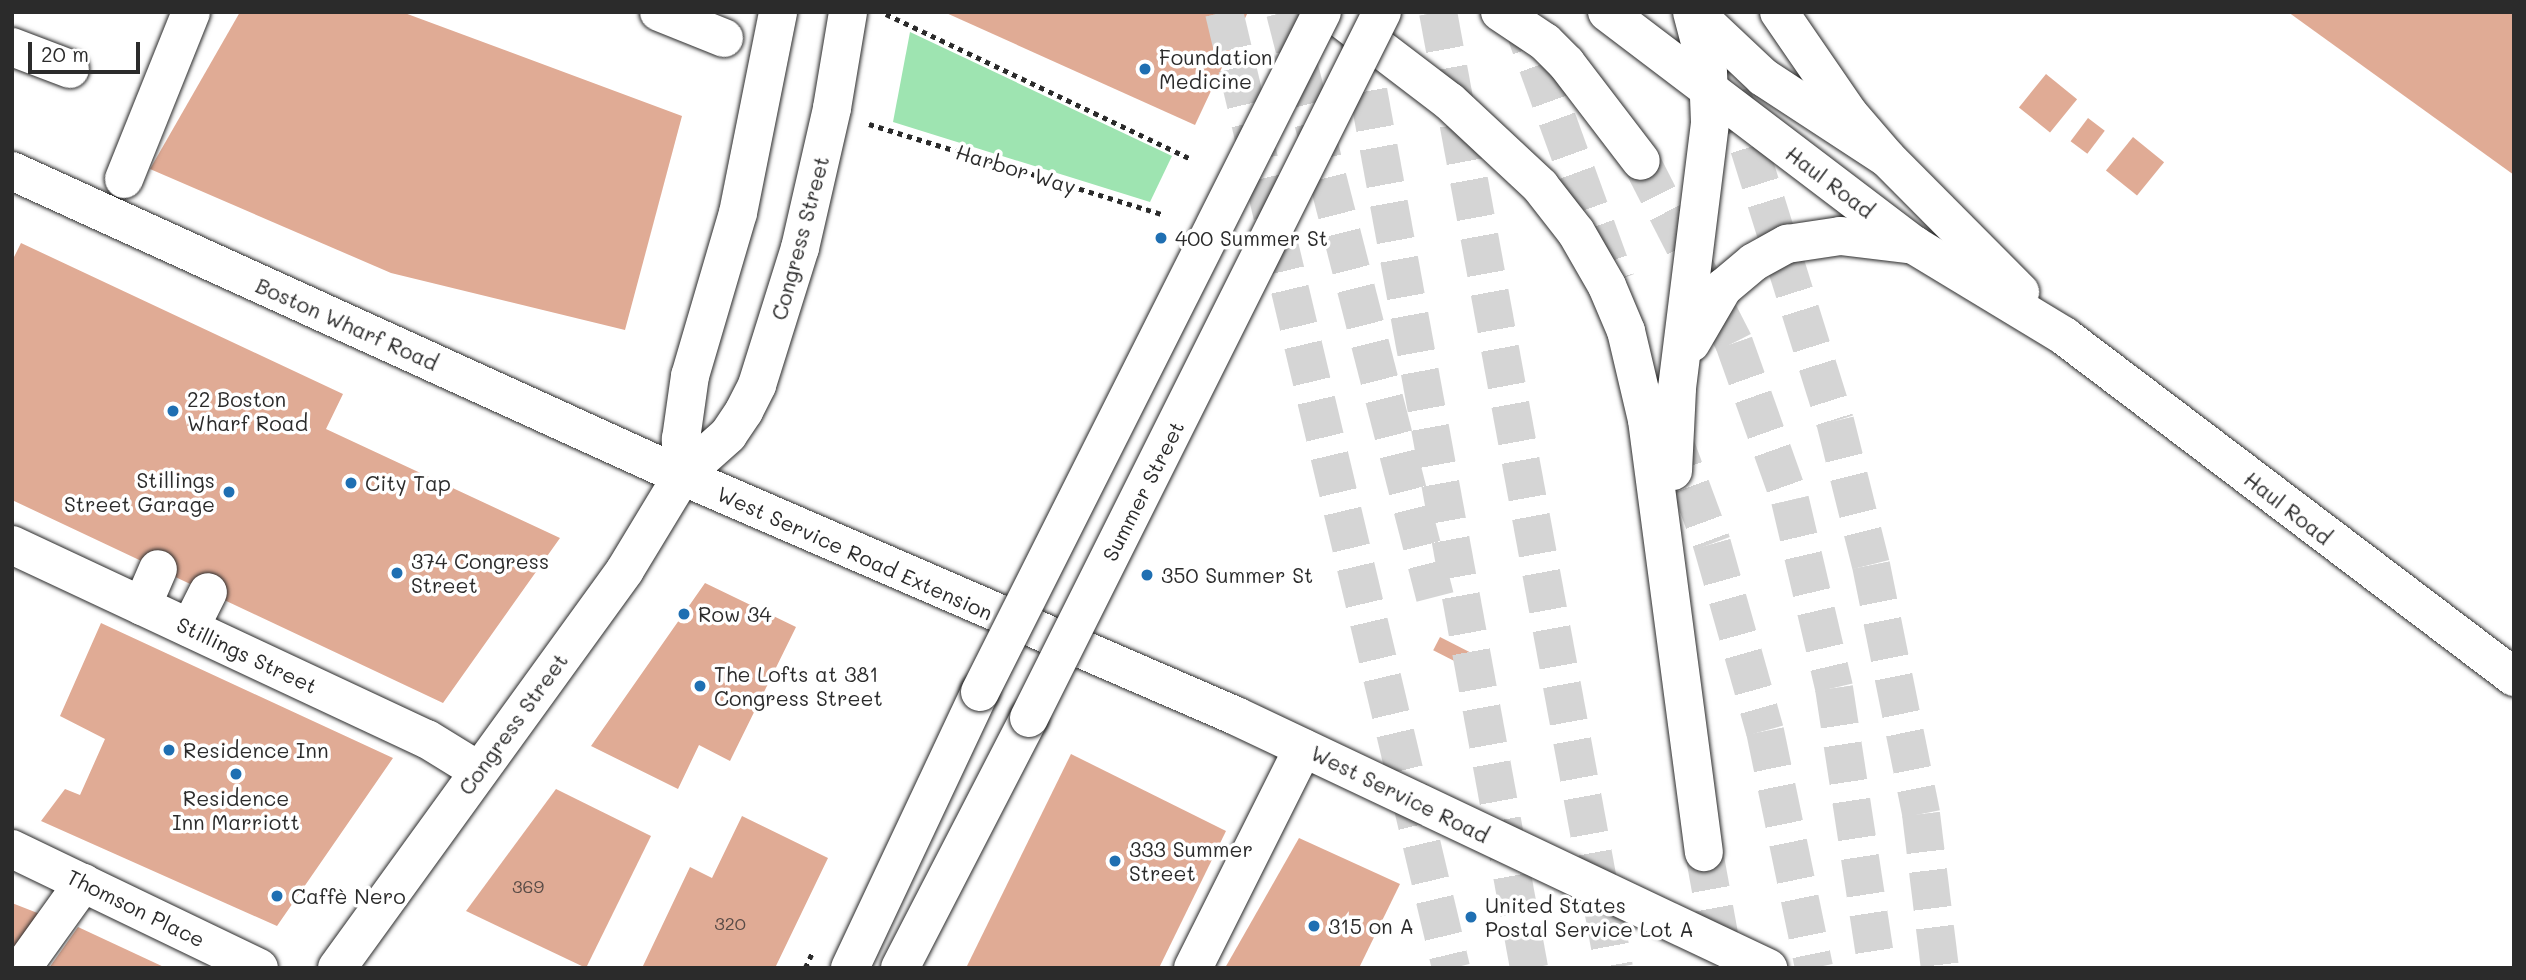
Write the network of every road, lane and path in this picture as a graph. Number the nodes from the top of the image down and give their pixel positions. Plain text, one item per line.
1 (191, 12) edge
2 (659, 12) edge
3 (778, 12) edge
4 (848, 12) edge
5 (883, 12) edge
6 (1322, 12) edge
7 (1332, 12) edge
8 (1382, 12) edge
9 (1500, 12) edge
10 (1607, 12) edge
11 (1693, 12) edge
12 (1779, 12) edge
13 (724, 38) dead end
14 (12, 47) edge
15 (70, 69) dead end
16 (1710, 92) junction
17 (869, 124) dead end
18 (1887, 158) junction
19 (1192, 159) dead end
20 (1641, 161) tunnel mouth
21 (12, 171) edge
22 (124, 180) dead end
23 (1164, 215) dead end
24 (1914, 245) junction
25 (2064, 336) junction
26 (1677, 388) junction
27 (682, 476) junction
28 (12, 545) edge
29 (165, 617) junction
30 (1028, 629) joint
31 (2514, 677) edge
32 (1682, 700) junction
33 (1303, 748) junction
34 (479, 771) junction
35 (12, 849) edge
36 (1704, 852) tunnel mouth
37 (83, 883) junction
38 (22, 968) edge
39 (259, 968) edge
40 (337, 968) edge
41 (850, 968) edge
42 (900, 968) edge
43 (1193, 968) edge
44 (1768, 968) edge

1 - 22 main road
2 - 13 main road
3 - 27 main road
4 - 27 main road, Congress Street
5 - 19 path
6 - 41 main road, bridge
7 - 32 main road
8 - 42 main road, Summer Street, bridge
9 - 20 main road
10 - 16 main road, Haul Road
11 - 16 main road
11 - 18 main road
12 - 18 main road, Haul Road
14 - 15 main road
16 - 24 main road, Haul Road
16 - 26 main road
17 - 23 path, Harbor Way
18 - 25 main road, Haul Road
21 - 27 main road, Boston Wharf Road
24 - 25 main road, Haul Road
24 - 26 main road
25 - 31 main road, Haul Road
26 - 32 main road
27 - 30 main road, West Service Road Extension
27 - 34 main road, Congress Street
28 - 29 main road, Stillings Street
29 - 29 main road
29 - 34 main road, Stillings Street
30 - 33 main road, West Service Road
32 - 36 main road
33 - 43 main road
33 - 44 main road, West Service Road
34 - 40 main road, Congress Street
35 - 37 main road, Thomson Place
37 - 38 main road
37 - 39 main road, Thomson Place

